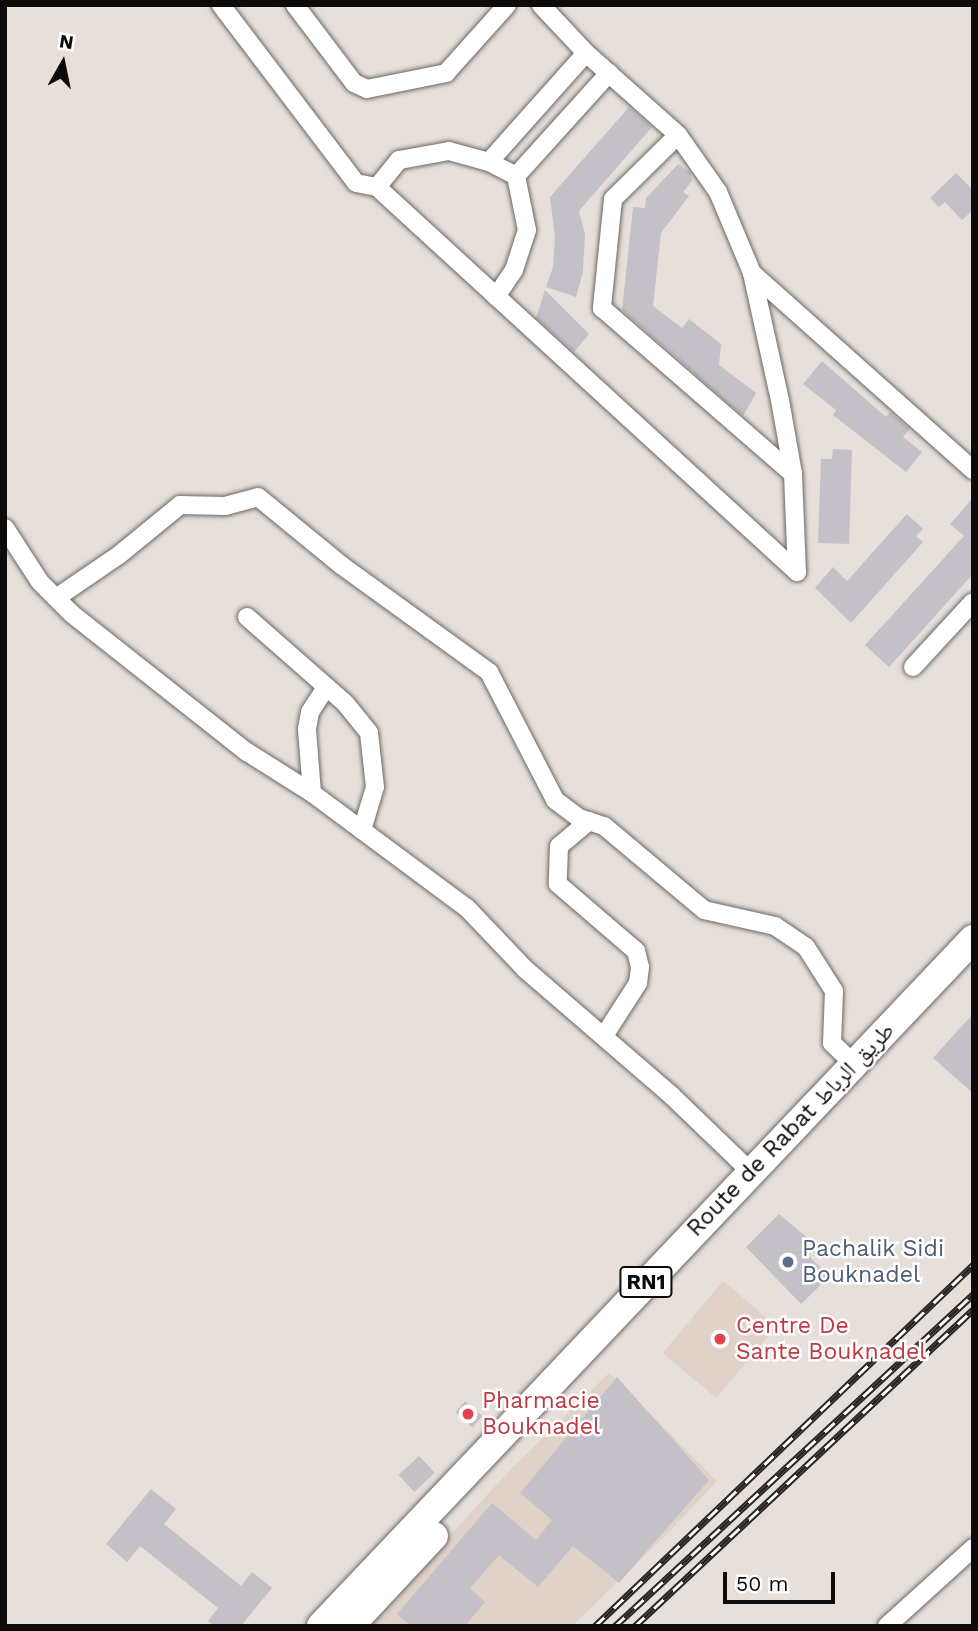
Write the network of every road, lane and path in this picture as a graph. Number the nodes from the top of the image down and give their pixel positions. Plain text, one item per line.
1 (221, 5) edge
2 (295, 5) edge
3 (507, 5) edge
4 (541, 5) edge
5 (586, 53) junction
6 (609, 73) junction
7 (678, 135) junction
8 (489, 162) junction
9 (516, 176) junction
10 (377, 187) junction
11 (752, 273) junction
12 (496, 297) junction
13 (973, 470) edge
14 (793, 474) junction
15 (5, 528) edge
16 (55, 598) junction
17 (973, 603) edge
18 (247, 617) dead end
19 (913, 667) dead end
20 (326, 687) junction
21 (312, 793) junction
22 (589, 821) junction
23 (362, 830) junction
24 (973, 939) edge
25 (973, 967) edge
26 (604, 1036) junction
27 (854, 1064) junction
28 (837, 1095) junction
29 (750, 1171) junction
30 (624, 1319) junction
31 (485, 1468) junction
32 (973, 1548) edge
33 (321, 1626) edge
34 (350, 1626) edge
35 (887, 1626) edge

1 - 10 street
2 - 3 street
4 - 5 street
5 - 6 street
5 - 8 street
6 - 7 street
6 - 9 street
7 - 11 street
7 - 14 street
8 - 9 street
8 - 10 street
9 - 12 street
10 - 12 street
11 - 13 street
11 - 14 street
12 - 14 street
15 - 16 street
16 - 21 street
16 - 22 street
17 - 19 street
18 - 20 street
20 - 21 street
20 - 23 street
21 - 23 street
22 - 26 street
22 - 27 street
23 - 26 street
24 - 27 main road, Route de Rabat طريق الرباط / RN1
25 - 28 main road, Route de Rabat طريق الرباط / RN1
26 - 29 street
27 - 28 main road, Route de Rabat طريق الرباط / RN1
28 - 29 main road, Route de Rabat طريق الرباط / RN1
28 - 30 main road, Route de Rabat طريق الرباط / RN1
29 - 30 main road, Route de Rabat طريق الرباط / RN1
30 - 31 main road, Route de Rabat طريق الرباط / RN1
31 - 33 main road, Route de Rabat طريق الرباط / RN1
31 - 34 main road, Route de Rabat طريق الرباط / RN1
32 - 35 street

